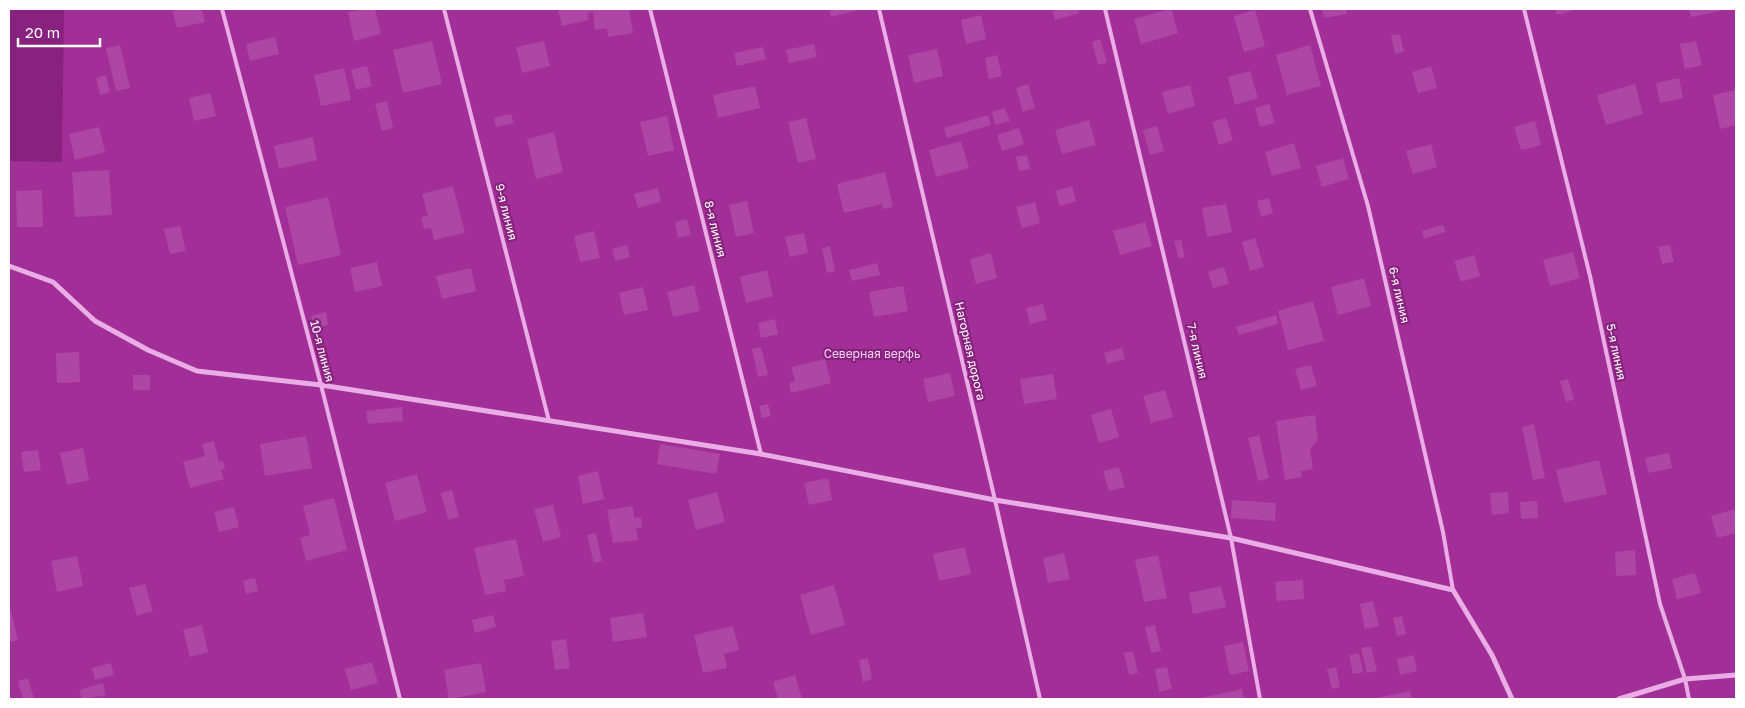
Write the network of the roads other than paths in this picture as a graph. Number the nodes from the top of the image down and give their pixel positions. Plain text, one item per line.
1 (222, 9) edge
2 (444, 9) edge
3 (650, 9) edge
4 (879, 9) edge
5 (1105, 9) edge
6 (1310, 9) edge
7 (1524, 9) edge
8 (9, 266) edge
9 (321, 385) junction
10 (548, 421) junction
11 (761, 454) junction
12 (995, 500) junction
13 (1231, 538) junction
14 (1453, 590) junction
15 (1736, 675) edge
16 (1685, 679) junction
17 (400, 699) edge
18 (1040, 699) edge
19 (1260, 699) edge
20 (1512, 699) edge
21 (1619, 699) edge
22 (1689, 699) edge

1 - 9 lane, 10-я линия
2 - 10 lane, 9-я линия
3 - 11 lane, 8-я линия
4 - 12 lane, Нагорная дорога
5 - 13 lane, 7-я линия
6 - 14 lane, 6-я линия
7 - 16 lane, 5-я линия
8 - 9 street
9 - 10 street
9 - 17 lane, 10-я линия
10 - 11 street
11 - 12 street
12 - 13 street
12 - 18 lane, Нагорная дорога
13 - 14 street
13 - 19 lane, 7-я линия
14 - 20 street
15 - 16 street
16 - 21 street
16 - 22 lane, 5-я линия

